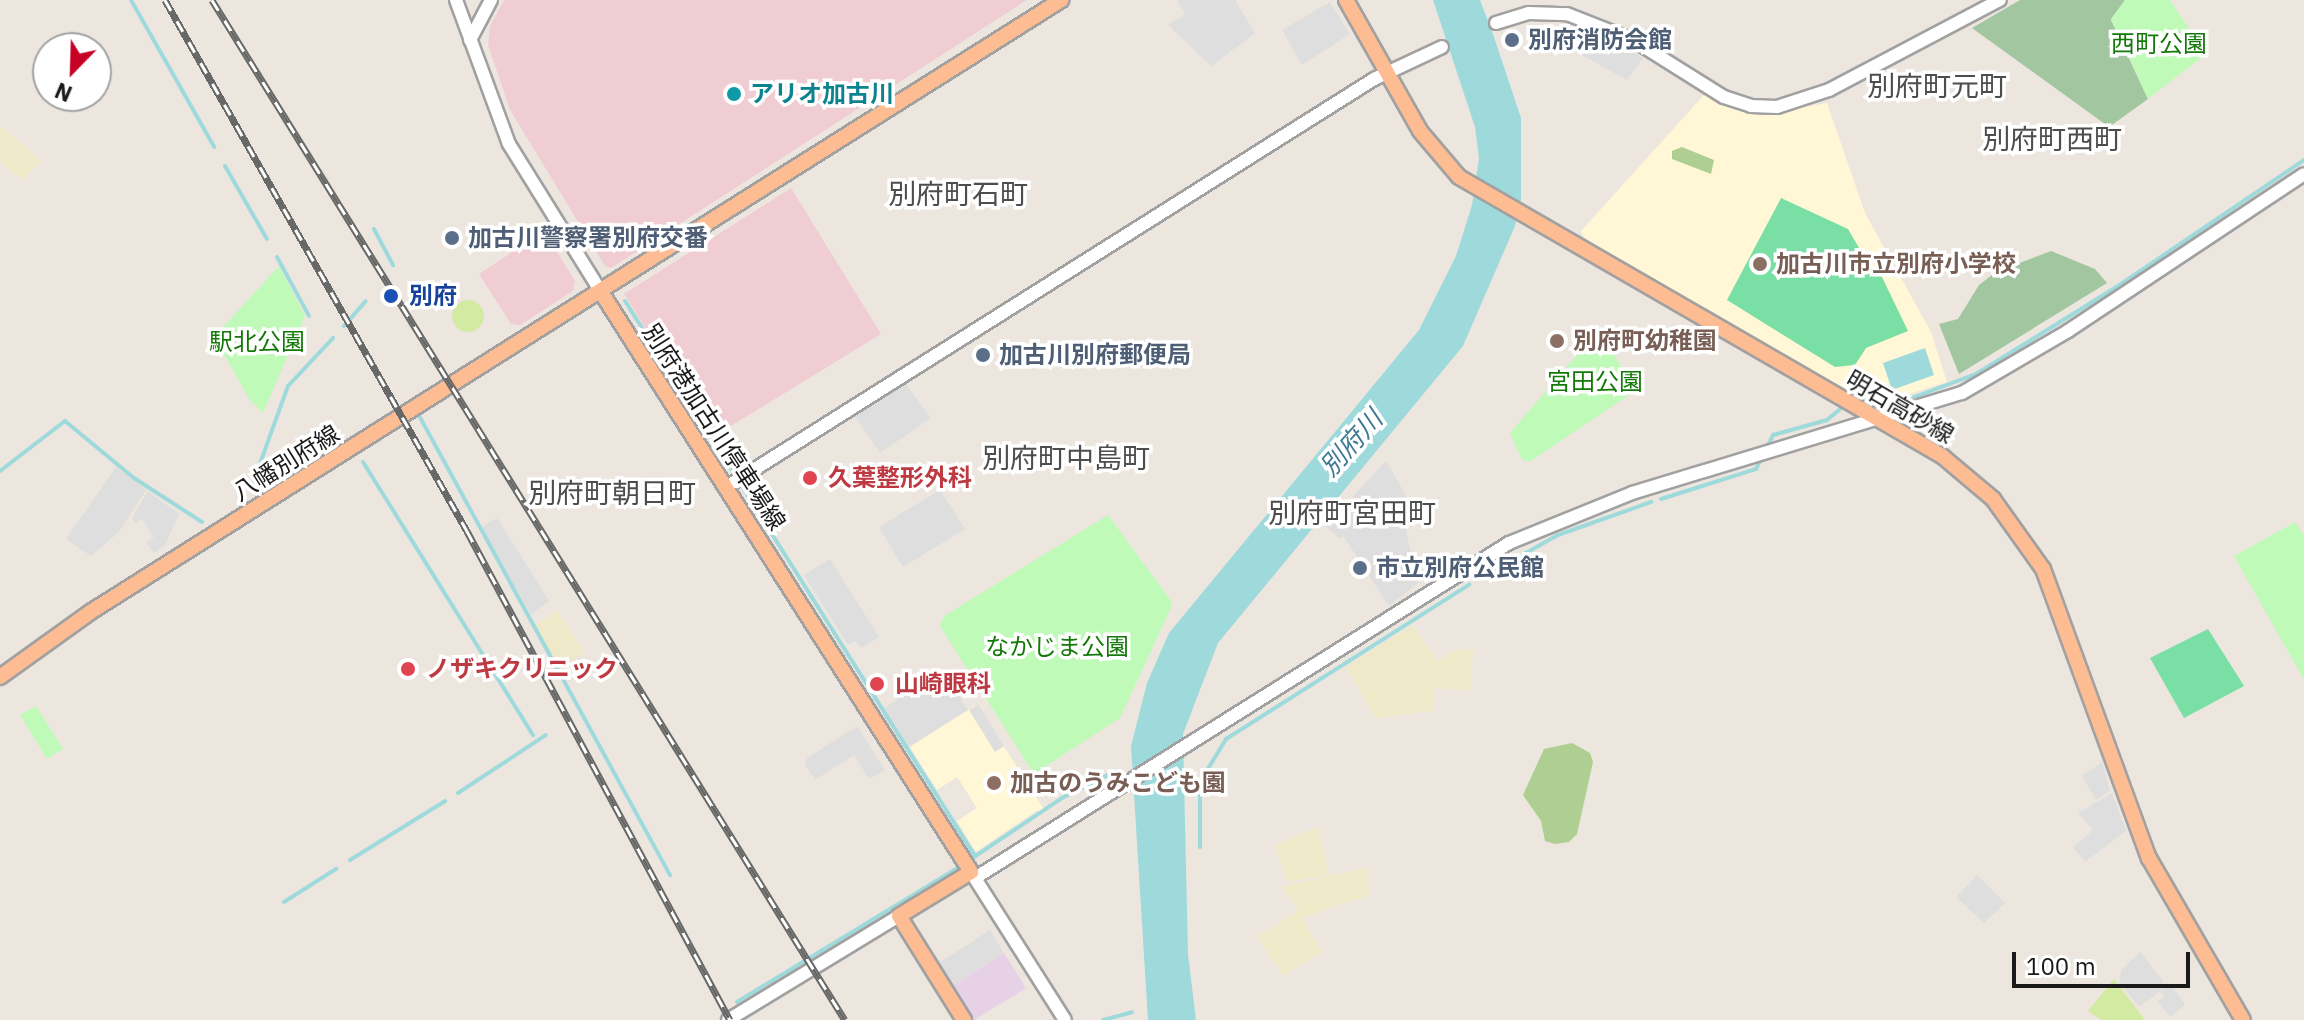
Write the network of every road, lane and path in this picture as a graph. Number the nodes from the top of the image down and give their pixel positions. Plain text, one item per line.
1 (456, 0) edge
2 (491, 0) edge
3 (1061, 0) edge
4 (1346, 0) edge
5 (2000, 0) edge
6 (1496, 23) dead end
7 (470, 40) junction
8 (1442, 47) dead end
9 (1386, 71) junction
10 (2304, 174) edge
11 (601, 292) junction
12 (1879, 420) junction
13 (728, 486) junction
14 (0, 677) edge
15 (972, 873) junction
16 (899, 916) junction
17 (728, 1020) edge
18 (964, 1020) edge
19 (1065, 1020) edge
20 (2243, 1020) edge

1 - 7 street
2 - 7 street
3 - 11 main road
4 - 9 main road, 明石高砂線
5 - 6 street
7 - 11 street
8 - 9 street
9 - 12 main road, 明石高砂線
9 - 13 street
10 - 12 street
11 - 13 main road, 別府港加古川停車場線
11 - 14 main road, 八幡別府線
12 - 15 street
12 - 20 main road, 明石高砂線
13 - 15 main road, 別府港加古川停車場線
15 - 16 main road
15 - 19 street
16 - 17 street
16 - 18 main road

